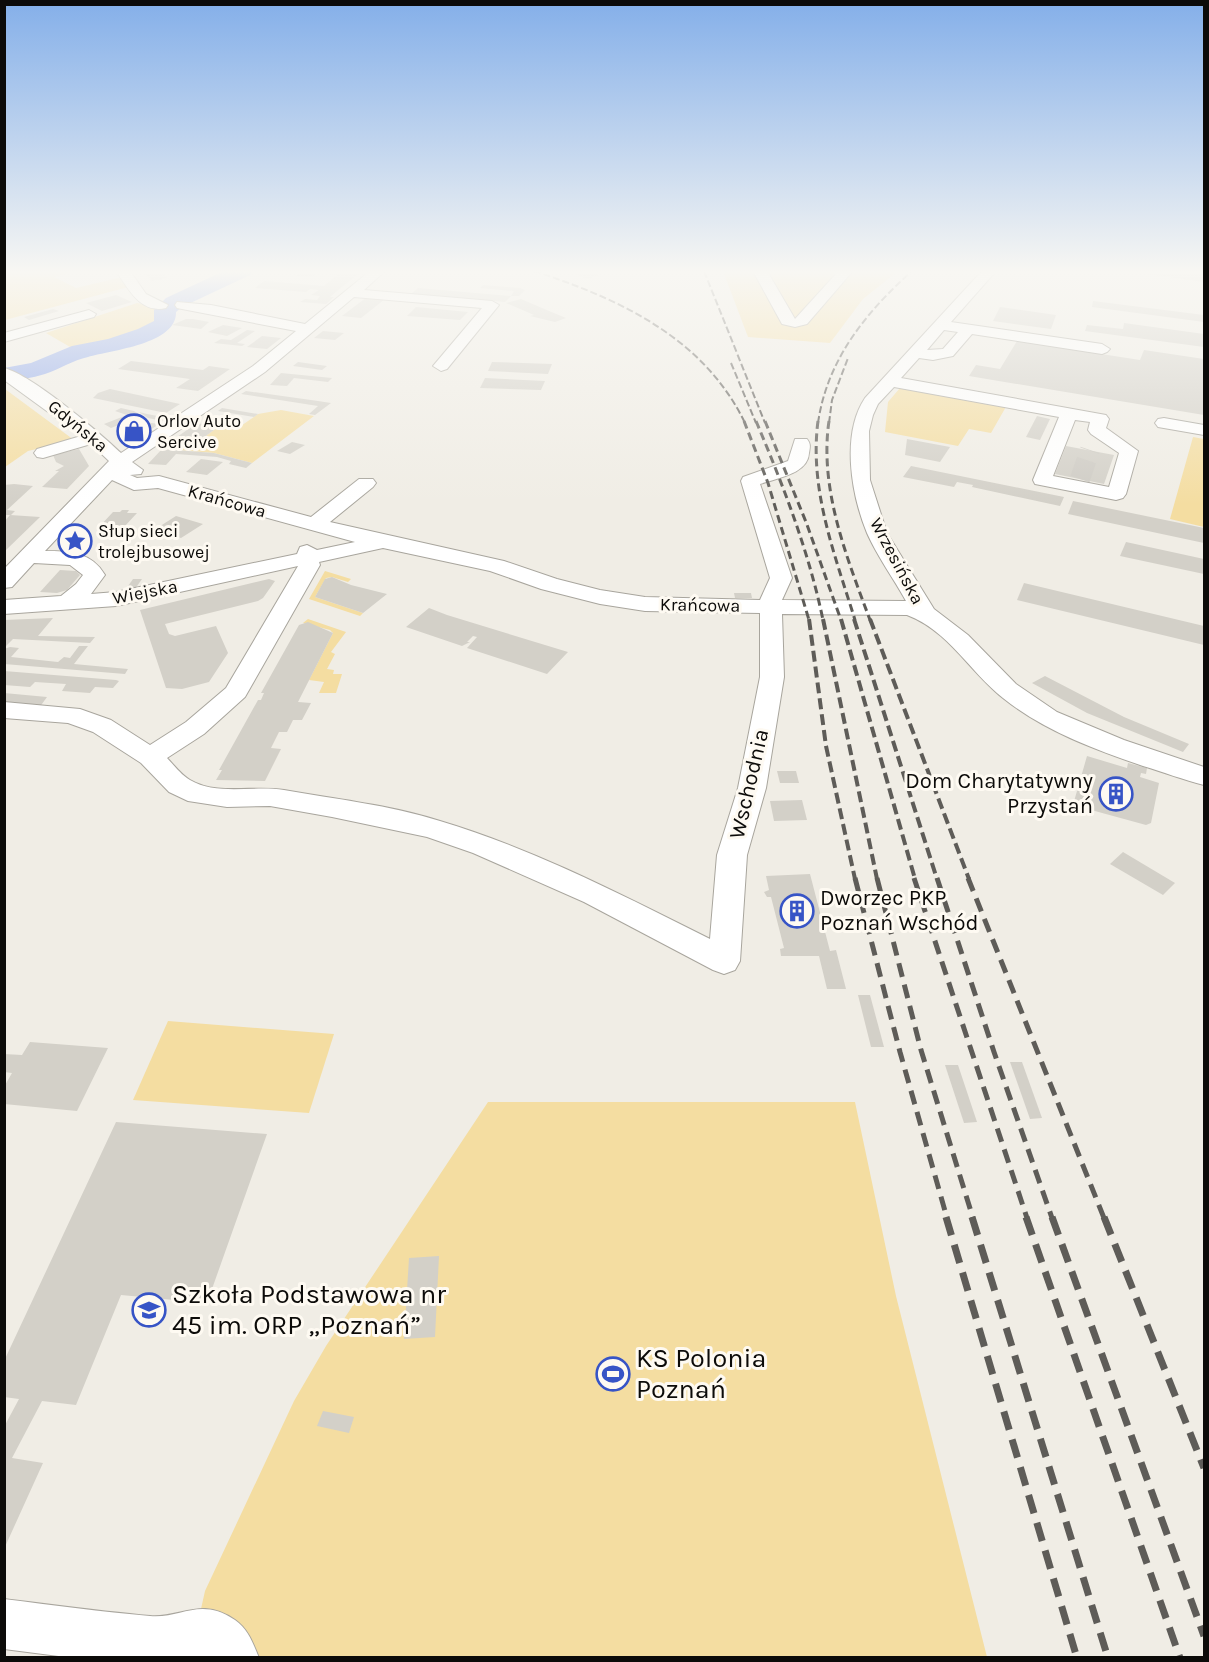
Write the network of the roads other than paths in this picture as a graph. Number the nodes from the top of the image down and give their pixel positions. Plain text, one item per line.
1 (284, 349) edge
2 (456, 349) edge
3 (920, 349) edge
4 (952, 349) edge
5 (916, 353) junction
6 (441, 366) dead end
7 (9, 375) edge
8 (890, 381) junction
9 (1070, 414) junction
10 (1164, 423) dead end
11 (1099, 424) junction
12 (1204, 430) edge
13 (95, 437) junction
14 (801, 443) dead end
15 (1090, 450) tunnel mouth
16 (44, 453) dead end
17 (118, 463) junction
18 (159, 482) junction
19 (366, 483) dead end
20 (134, 484) junction
21 (91, 493) junction
22 (317, 526) junction
23 (383, 542) junction
24 (307, 555) junction
25 (29, 557) junction
26 (4, 582) edge
27 (68, 602) junction
28 (771, 606) junction
29 (4, 607) edge
30 (924, 612) junction
31 (4, 710) edge
32 (150, 757) junction
33 (1204, 776) edge
34 (4, 1624) edge
35 (234, 1658) edge

1 - 17 street
2 - 6 street
3 - 5 street, Wrzesińska
4 - 5 street
5 - 8 street, Wrzesińska
7 - 13 street, Gdyńska
8 - 9 street
8 - 30 street, Wrzesińska
9 - 11 street
9 - 11 street
10 - 12 street
11 - 15 street
13 - 16 street
13 - 17 street, Gdyńska
14 - 28 street
17 - 18 street, Krańcowa
17 - 20 street
17 - 21 street
18 - 20 street, Krańcowa
18 - 22 street, Krańcowa
19 - 22 street
20 - 21 street, Krańcowa
21 - 25 street
22 - 23 street, Krańcowa
22 - 24 street
23 - 24 street, Wiejska
23 - 28 street, Krańcowa
24 - 27 street, Wiejska
24 - 32 street
25 - 26 street
25 - 27 street
27 - 29 street, Wiejska
28 - 30 street, Krańcowa
28 - 32 street, Wschodnia
30 - 33 street, Krańcowa
31 - 32 street
34 - 35 street

